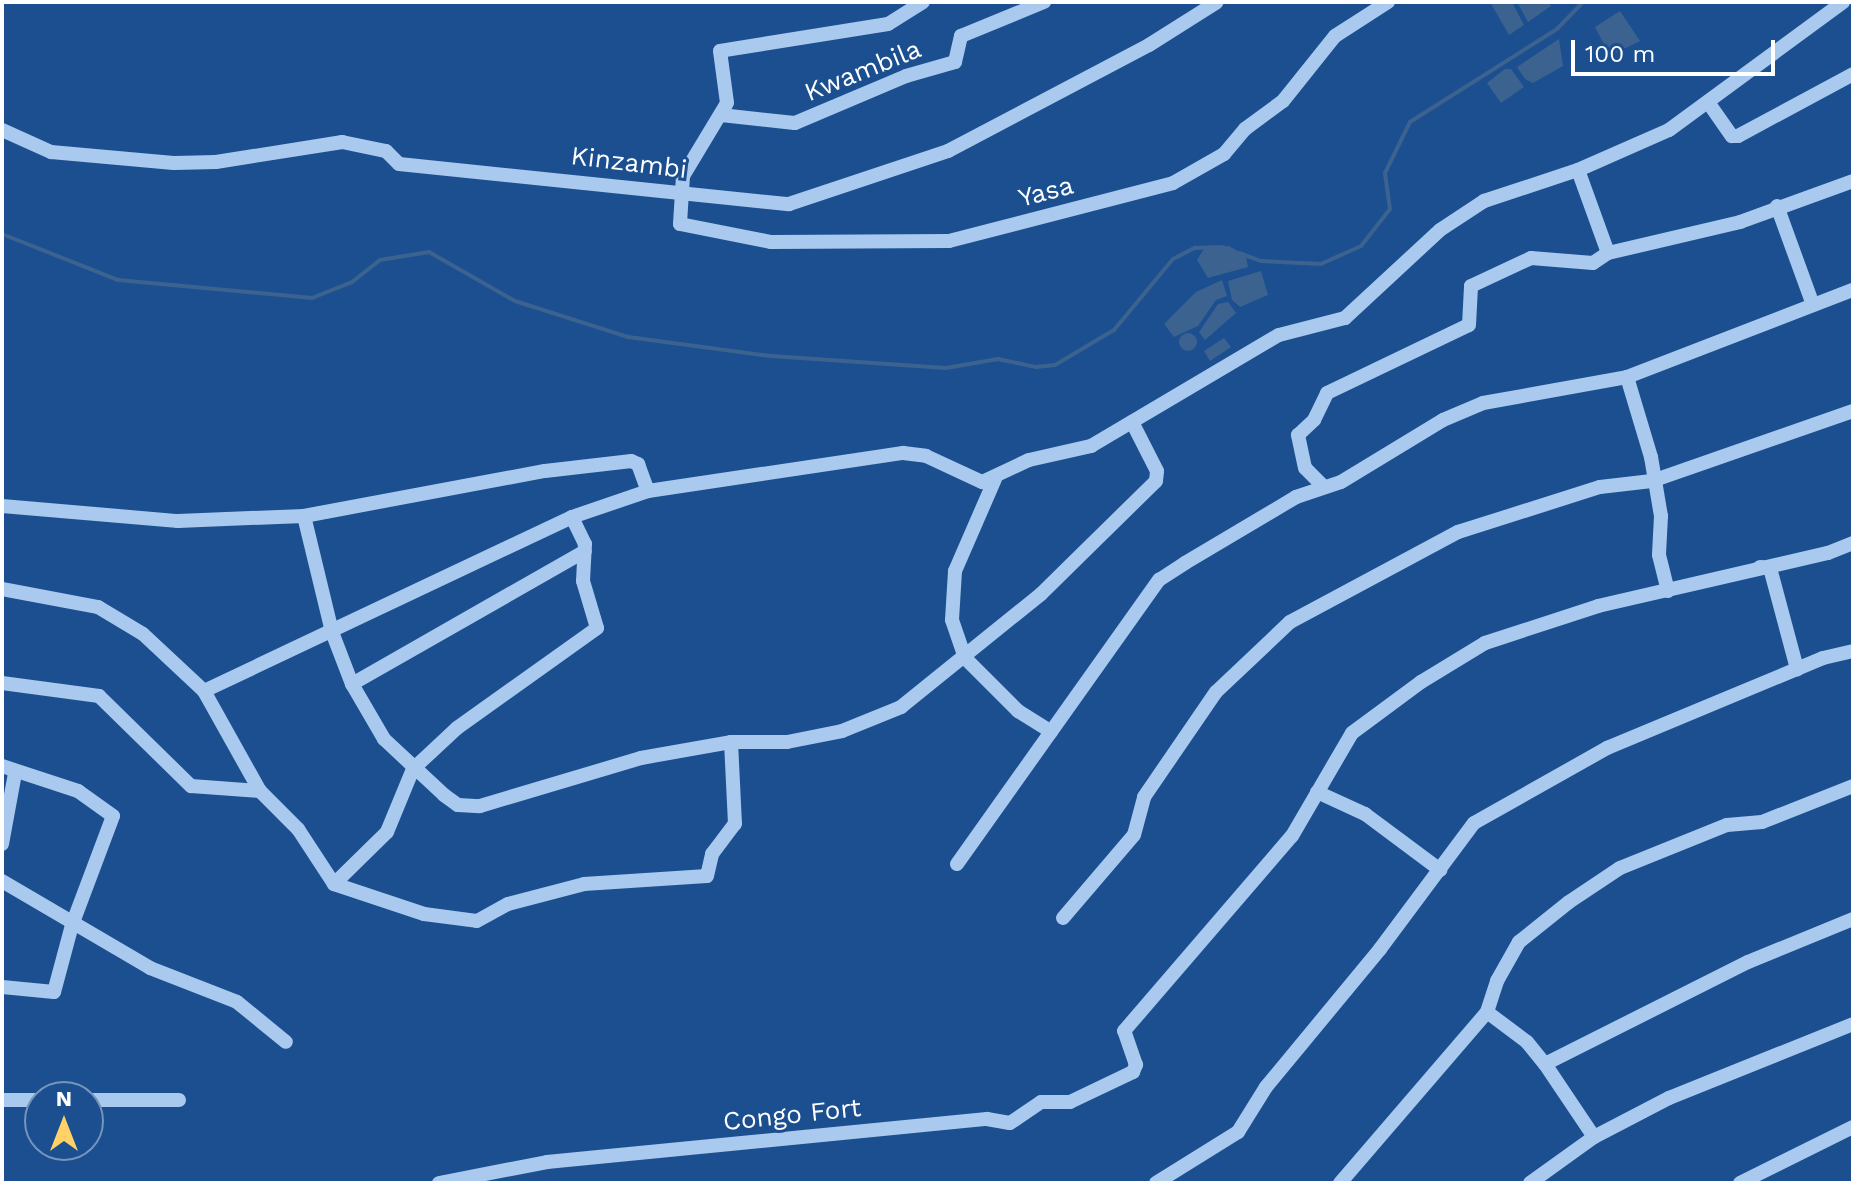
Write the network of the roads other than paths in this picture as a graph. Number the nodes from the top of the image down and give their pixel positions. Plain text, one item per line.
1 (923, 2) edge
2 (1044, 2) edge
3 (1217, 2) edge
4 (1388, 2) edge
5 (1843, 2) edge
6 (1853, 74) edge
7 (1710, 105) junction
8 (721, 115) junction
9 (2, 130) edge
10 (1578, 170) junction
11 (1853, 181) edge
12 (678, 192) junction
13 (1777, 206) junction
14 (1608, 253) junction
15 (1853, 290) edge
16 (1813, 305) junction
17 (1627, 377) junction
18 (1853, 411) edge
19 (1132, 422) junction
20 (995, 479) junction
21 (1652, 481) junction
22 (1323, 486) junction
23 (648, 491) junction
24 (2, 506) edge
25 (304, 516) junction
26 (572, 517) junction
27 (1853, 543) edge
28 (585, 551) junction
29 (1756, 568) junction
30 (2, 589) edge
31 (1668, 591) junction
32 (332, 632) junction
33 (1853, 651) edge
34 (965, 658) junction
35 (1797, 669) junction
36 (2, 683) edge
37 (352, 684) junction
38 (204, 691) junction
39 (1051, 732) junction
40 (731, 742) junction
41 (8, 769) edge
42 (413, 769) junction
43 (1853, 786) edge
44 (260, 791) junction
45 (1317, 792) junction
46 (2, 844) edge
47 (957, 864) dead end
48 (1440, 870) junction
49 (2, 881) edge
50 (334, 884) junction
51 (1063, 918) dead end
52 (1853, 919) edge
53 (72, 925) junction
54 (2, 987) edge
55 (1487, 1012) junction
56 (1853, 1024) edge
57 (286, 1042) dead end
58 (1545, 1064) junction
59 (2, 1100) edge
60 (24, 1100) edge
61 (104, 1100) edge
62 (179, 1100) dead end
63 (1853, 1127) edge
64 (1594, 1137) junction
65 (1343, 1181) edge
66 (439, 1183) edge
67 (1156, 1183) edge
68 (1530, 1183) edge
69 (1740, 1183) edge

1 - 8 street
2 - 8 street, Kwambila
3 - 12 street, Kinzambi
4 - 12 street, Yasa
5 - 7 street
6 - 7 street
7 - 10 street
8 - 12 street
9 - 12 street, Kinzambi
10 - 14 street
10 - 19 street
11 - 13 street
13 - 14 street
13 - 16 street
14 - 22 street
15 - 16 street
16 - 17 street
17 - 21 street
17 - 22 street
18 - 21 street
19 - 20 street
19 - 34 street
20 - 23 street
20 - 34 street
21 - 31 street
21 - 51 street
22 - 39 street
23 - 25 street
23 - 26 street
24 - 25 street
25 - 32 street
26 - 28 street
26 - 32 street
27 - 29 street
28 - 37 street
28 - 42 street
29 - 31 street
29 - 35 street
30 - 38 street
31 - 45 street
32 - 37 street
32 - 38 street
33 - 35 street
34 - 39 street
34 - 40 street
35 - 48 street
36 - 44 street
37 - 42 street
38 - 44 street
39 - 47 street
40 - 42 street
40 - 50 street
41 - 46 street
41 - 53 street
42 - 50 street
43 - 55 street
44 - 50 street
45 - 48 street
45 - 66 street, Congo Fort
48 - 67 street
49 - 53 street
52 - 58 street
53 - 54 street
53 - 57 street
55 - 58 street
55 - 65 street
56 - 64 street
58 - 64 street
59 - 60 street
61 - 62 street
63 - 69 street
64 - 68 street

